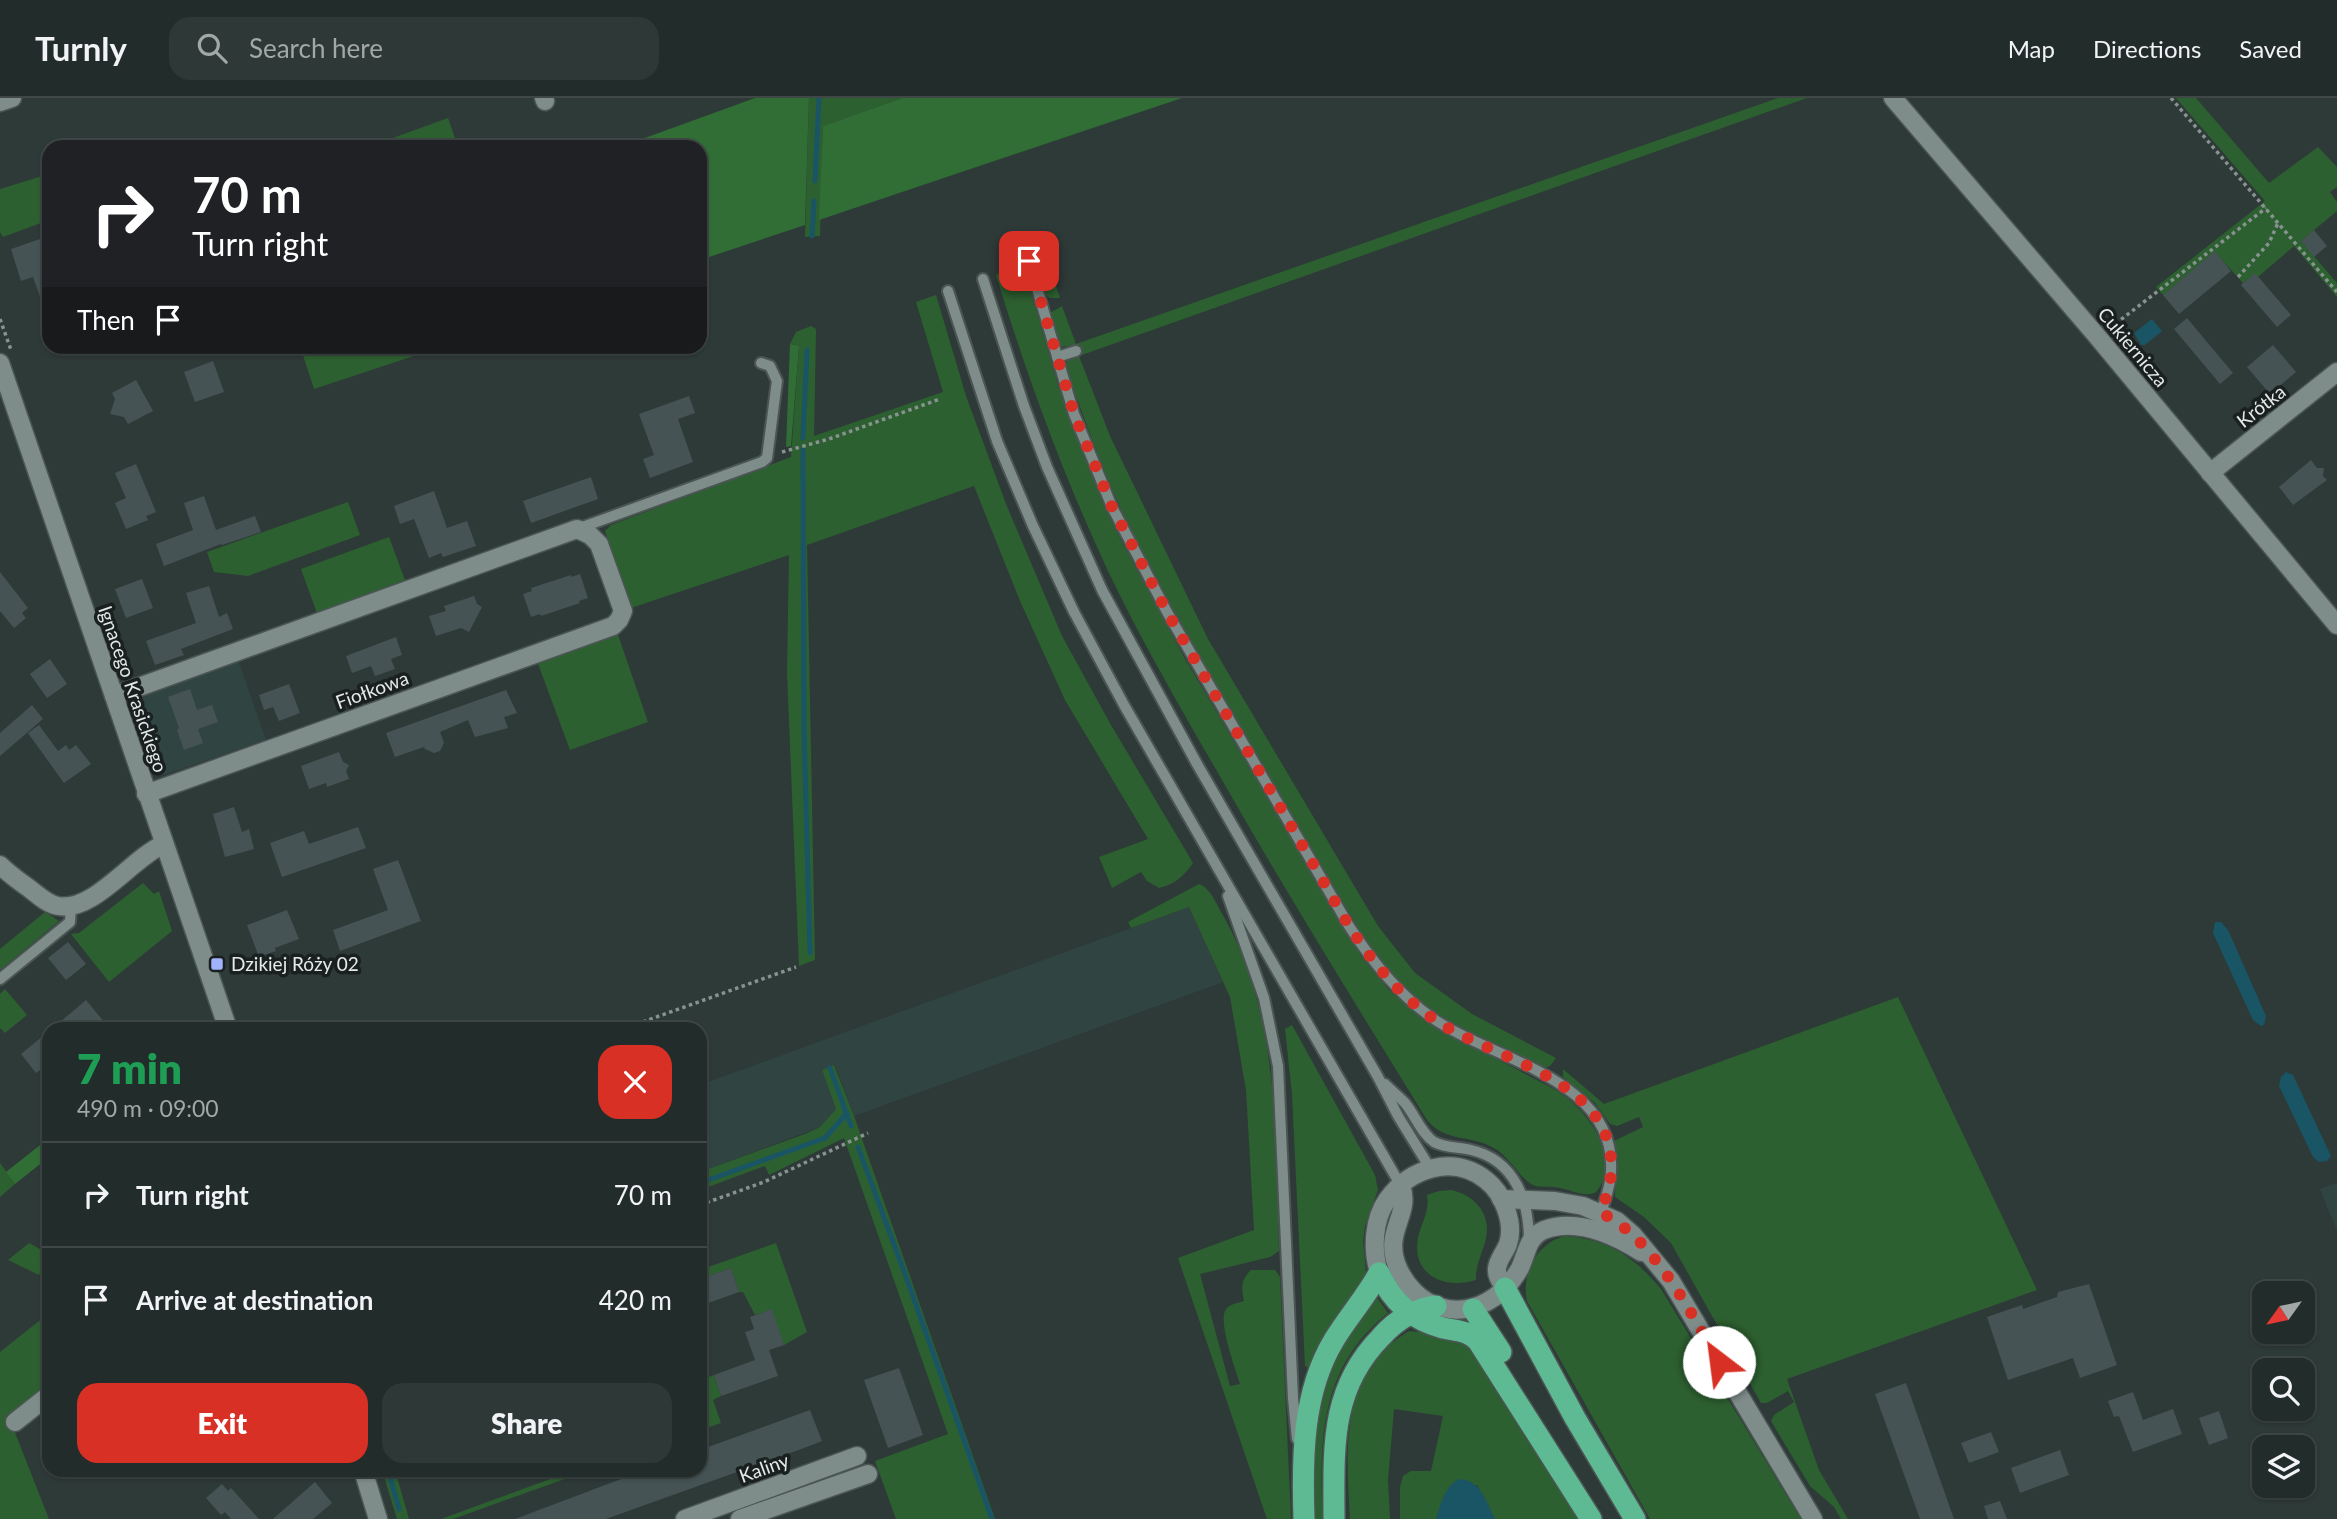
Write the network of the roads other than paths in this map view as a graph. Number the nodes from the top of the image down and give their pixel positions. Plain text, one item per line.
1 (12, 98) edge
2 (1894, 98) edge
3 (0, 102) edge
4 (1029, 261) dead end
5 (983, 279) dead end
6 (948, 292) dead end
7 (1076, 351) dead end
8 (1057, 357) junction
9 (0, 363) edge
10 (761, 363) dead end
11 (2337, 372) edge
12 (2210, 472) junction
13 (577, 529) junction
14 (2337, 625) edge
15 (114, 696) junction
16 (146, 794) junction
17 (164, 844) junction
18 (1216, 864) junction
19 (0, 865) edge
20 (71, 906) junction
21 (0, 979) edge
22 (226, 1022) edge
23 (1378, 1077) junction
24 (1430, 1168) junction
25 (1401, 1186) junction
26 (1501, 1199) junction
27 (1524, 1200) junction
28 (1601, 1213) junction
29 (1529, 1241) junction
30 (1653, 1259) junction
31 (1379, 1273) junction
32 (1505, 1288) junction
33 (1436, 1306) junction
34 (1473, 1309) junction
35 (1408, 1314) junction
36 (42, 1401) edge
37 (15, 1422) dead end
38 (857, 1456) dead end
39 (1303, 1472) junction
40 (868, 1474) dead end
41 (365, 1477) edge
42 (378, 1519) edge
43 (685, 1519) edge
44 (740, 1519) edge
45 (1304, 1519) edge
46 (1334, 1519) edge
47 (1591, 1519) edge
48 (1599, 1519) edge
49 (1635, 1519) edge
50 (1813, 1519) edge

1 - 3 street
2 - 12 street, Cukiernicza
4 - 8 lane
5 - 23 lane
6 - 18 lane
7 - 8 lane
8 - 28 lane
9 - 15 street, Ignacego Krasickiego
10 - 13 lane
11 - 12 street, Krótka
12 - 14 street, Cukiernicza
13 - 15 street
13 - 16 street, Fiołkowa
15 - 16 street, Ignacego Krasickiego
16 - 17 street, Ignacego Krasickiego
17 - 20 street
17 - 22 street, Ignacego Krasickiego
18 - 25 lane
18 - 39 lane
19 - 20 street
20 - 21 lane
23 - 24 lane
23 - 27 lane
24 - 25 street
24 - 26 street
25 - 31 street
25 - 33 street
26 - 27 street
26 - 32 street
27 - 28 street
27 - 29 lane
28 - 30 street
29 - 30 street
29 - 32 street
30 - 50 street
31 - 35 highway
31 - 39 highway
32 - 34 street
32 - 49 highway
33 - 34 street
33 - 35 highway
34 - 48 highway
35 - 46 highway
35 - 47 highway
36 - 37 street
38 - 43 street, Kaliny
39 - 45 highway
40 - 44 street, Kaliny
41 - 42 street

